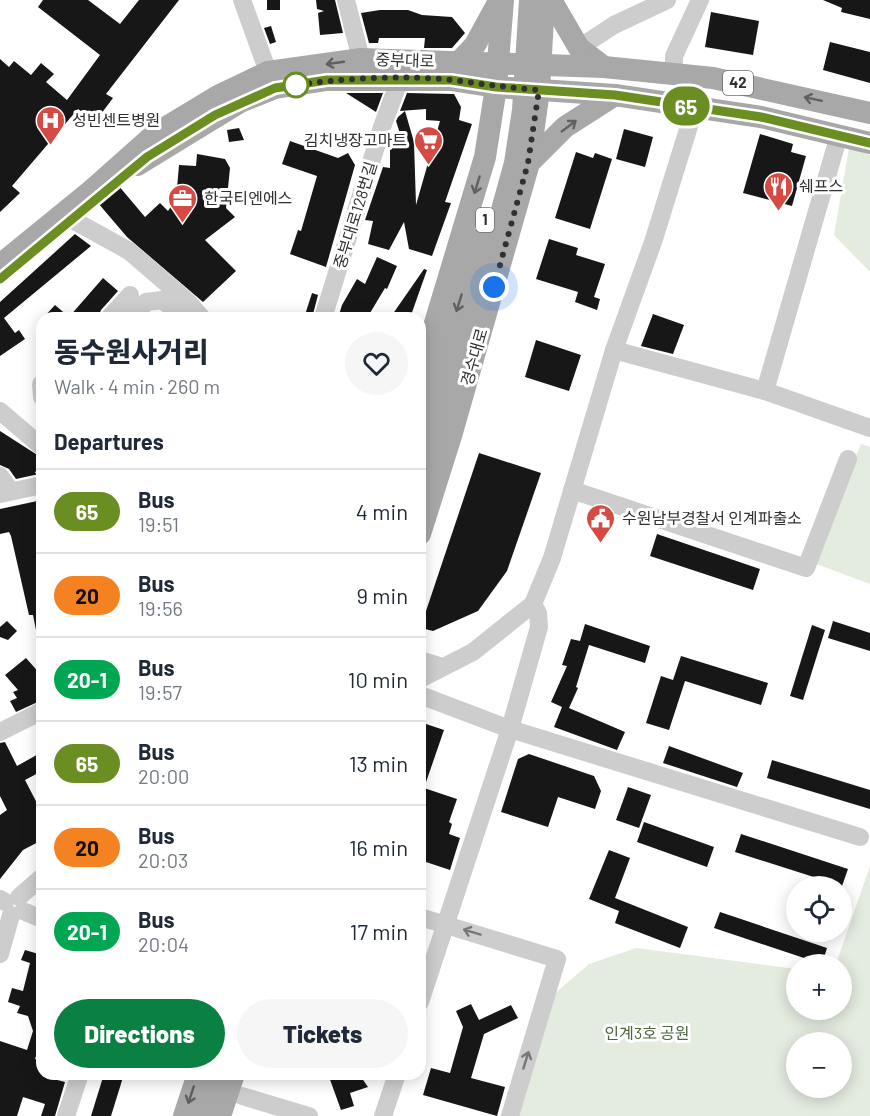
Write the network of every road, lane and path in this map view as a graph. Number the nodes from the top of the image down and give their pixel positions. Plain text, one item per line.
1 (242, 0) edge
2 (346, 0) edge
3 (501, 0) edge
4 (516, 0) edge
5 (530, 0) edge
6 (544, 0) edge
7 (551, 0) edge
8 (667, 0) edge
9 (700, 0) edge
10 (634, 8) edge
11 (579, 48) junction
12 (361, 59) junction
13 (498, 64) junction
14 (541, 66) junction
15 (604, 67) junction
16 (455, 71) junction
17 (268, 72) junction
18 (674, 75) junction
19 (400, 79) junction
20 (496, 87) junction
21 (539, 90) junction
22 (615, 95) junction
23 (695, 107) junction
24 (870, 113) edge
25 (489, 133) junction
26 (838, 135) junction
27 (870, 143) edge
28 (528, 163) junction
29 (71, 219) junction
30 (0, 265) edge
31 (0, 279) edge
32 (130, 295) dead end
33 (115, 312) edge
34 (138, 312) edge
35 (177, 312) edge
36 (197, 312) edge
37 (325, 312) edge
38 (614, 350) junction
39 (426, 353) edge
40 (765, 391) junction
41 (0, 411) edge
42 (426, 414) edge
43 (870, 428) edge
44 (36, 442) edge
45 (848, 459) dead end
46 (426, 473) edge
47 (0, 476) edge
48 (36, 486) edge
49 (572, 490) junction
50 (6, 493) edge
51 (426, 515) edge
52 (533, 604) junction
53 (426, 662) edge
54 (444, 667) junction
55 (426, 677) edge
56 (426, 697) edge
57 (36, 714) edge
58 (510, 729) junction
59 (0, 732) edge
60 (860, 837) dead end
61 (36, 883) edge
62 (12, 905) edge
63 (36, 917) edge
64 (426, 919) edge
65 (445, 924) junction
66 (0, 954) edge
67 (426, 983) edge
68 (78, 1080) edge
69 (196, 1080) edge
70 (215, 1080) edge
71 (232, 1080) edge
72 (247, 1080) edge
73 (395, 1080) edge
74 (239, 1106) edge
75 (66, 1116) edge
76 (184, 1116) edge
77 (204, 1116) edge
78 (220, 1116) edge
79 (309, 1116) edge
80 (383, 1116) edge
81 (510, 1116) edge

1 - 17 street
2 - 12 street
3 - 13 main road
3 - 16 main road
4 -> 42 main road, 1, bridge
5 - 46 main road, 1, bridge
6 - 14 main road, 경수대로
7 - 11 main road
8 - 10 street
9 - 18 street
10 - 11 street
11 - 15 main road
12 - 16 main road, 중부대로 / 42
12 -> 17 main road, 중부대로 / 42
13 - 14 main road, 중부대로 / 42
13 - 16 main road, 중부대로 / 42
13 - 20 main road
14 - 15 main road, 중부대로 / 42
14 - 21 main road, 경수대로
15 - 18 main road, 중부대로 / 42
16 - 19 main road, 중부대로 / 42
16 - 20 main road, 중부대로 / 42
16 - 25 main road
17 - 30 main road, 중부대로 / 42
24 -> 18 main road, 중부대로 / 42
19 - 29 main road, 중부대로 / 42
19 - 37 street, 중부대로128번길
20 - 21 main road, 중부대로 / 42
20 - 25 main road
21 - 22 main road, 중부대로 / 42
21 - 28 main road, 경수대로
22 - 23 main road, 중부대로 / 42
28 -> 22 main road
23 - 26 main road, 중부대로 / 42
23 - 38 street
25 -> 39 main road
26 - 27 main road, 중부대로 / 42
26 - 40 street
28 - 51 main road, 경수대로
29 - 31 main road, 중부대로 / 42
29 - 36 street
32 - 33 street
34 - 35 street
38 - 40 street
38 - 49 street
40 - 43 street
41 - 44 street
45 - 49 street
47 - 50 street
48 - 50 street
49 - 52 street
52 - 54 street
52 - 58 street
53 - 54 street
54 - 55 street
56 - 58 street
57 - 59 street
58 - 60 street
58 - 65 street
61 - 62 street
62 - 63 street
62 - 66 street
64 - 65 street
65 - 67 street
81 -> 65 street
68 - 75 street
69 -> 76 main road
70 - 77 main road
71 - 78 main road
72 - 74 main road
73 - 80 street
74 - 79 street

